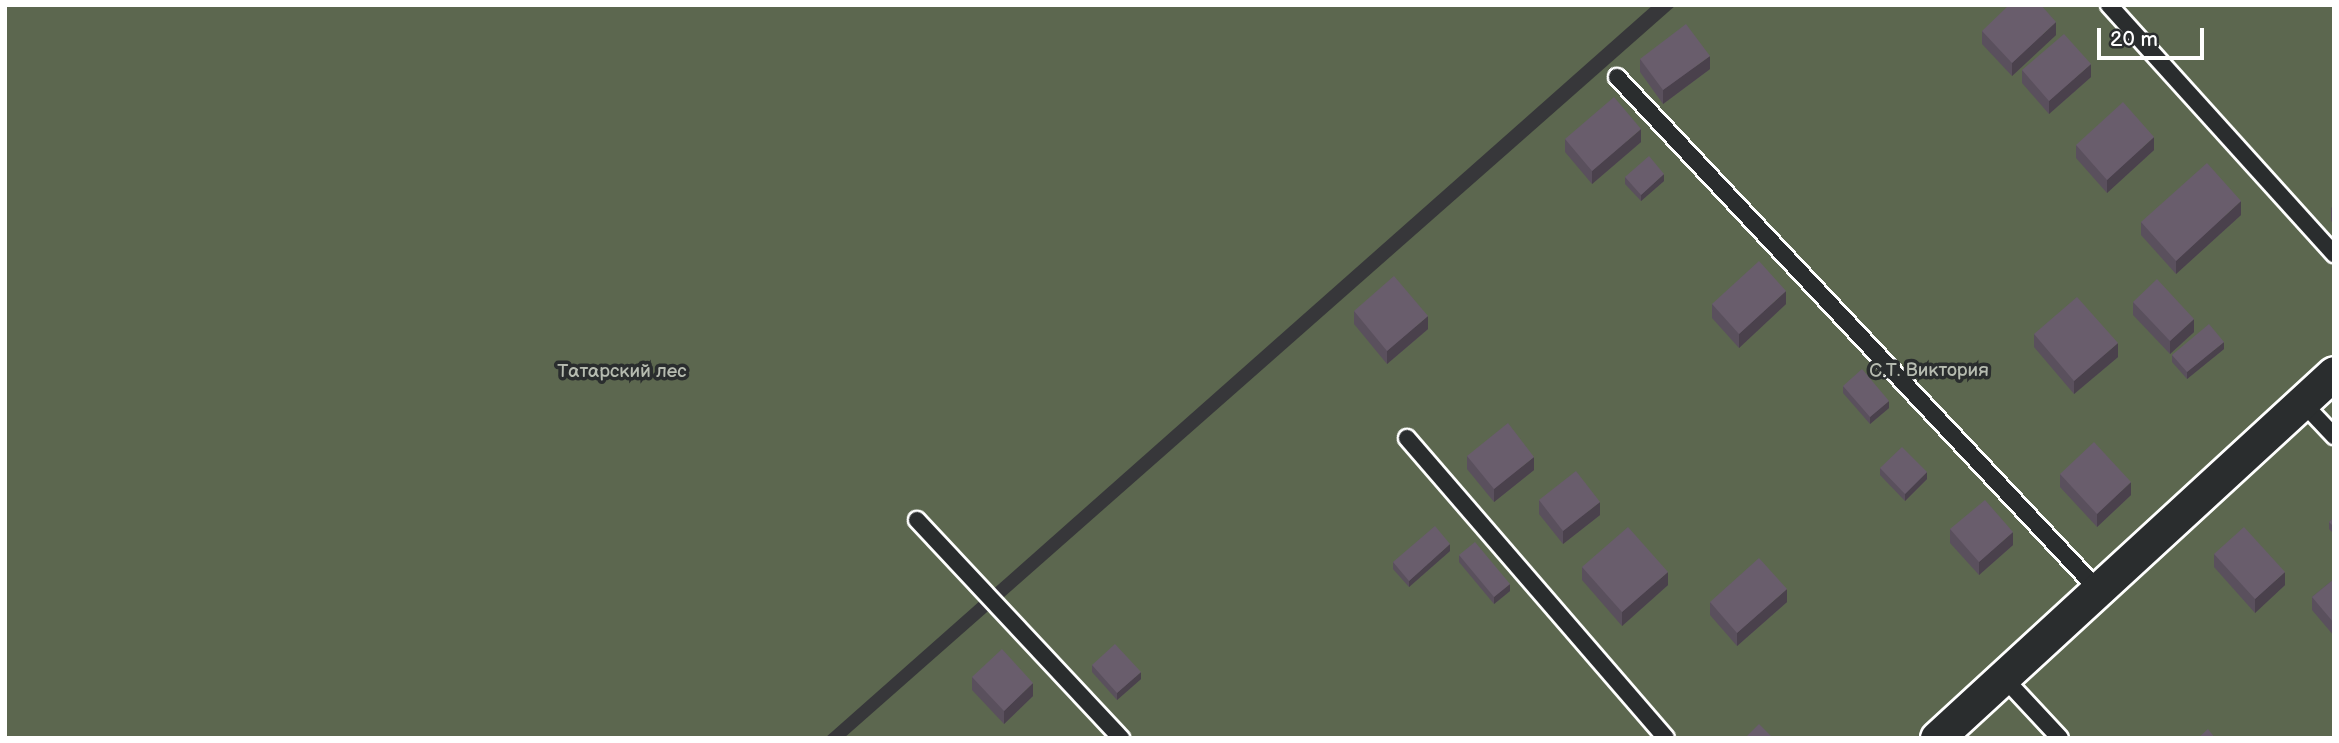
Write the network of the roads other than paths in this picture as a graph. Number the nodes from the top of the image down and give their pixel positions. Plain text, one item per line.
1 (2109, 5) edge
2 (1617, 77) dead end
3 (2334, 254) edge
4 (2334, 373) edge
5 (2302, 402) junction
6 (2334, 436) edge
7 (1407, 438) dead end
8 (917, 520) dead end
9 (2101, 593) junction
10 (2004, 678) junction
11 (1121, 738) edge
12 (1666, 738) edge
13 (1937, 738) edge
14 (2060, 738) edge

1 - 3 lane
2 - 9 lane
4 - 5 street
5 - 6 lane
5 - 9 street
7 - 12 lane
8 - 11 lane
9 - 10 street
10 - 13 street
10 - 14 lane

